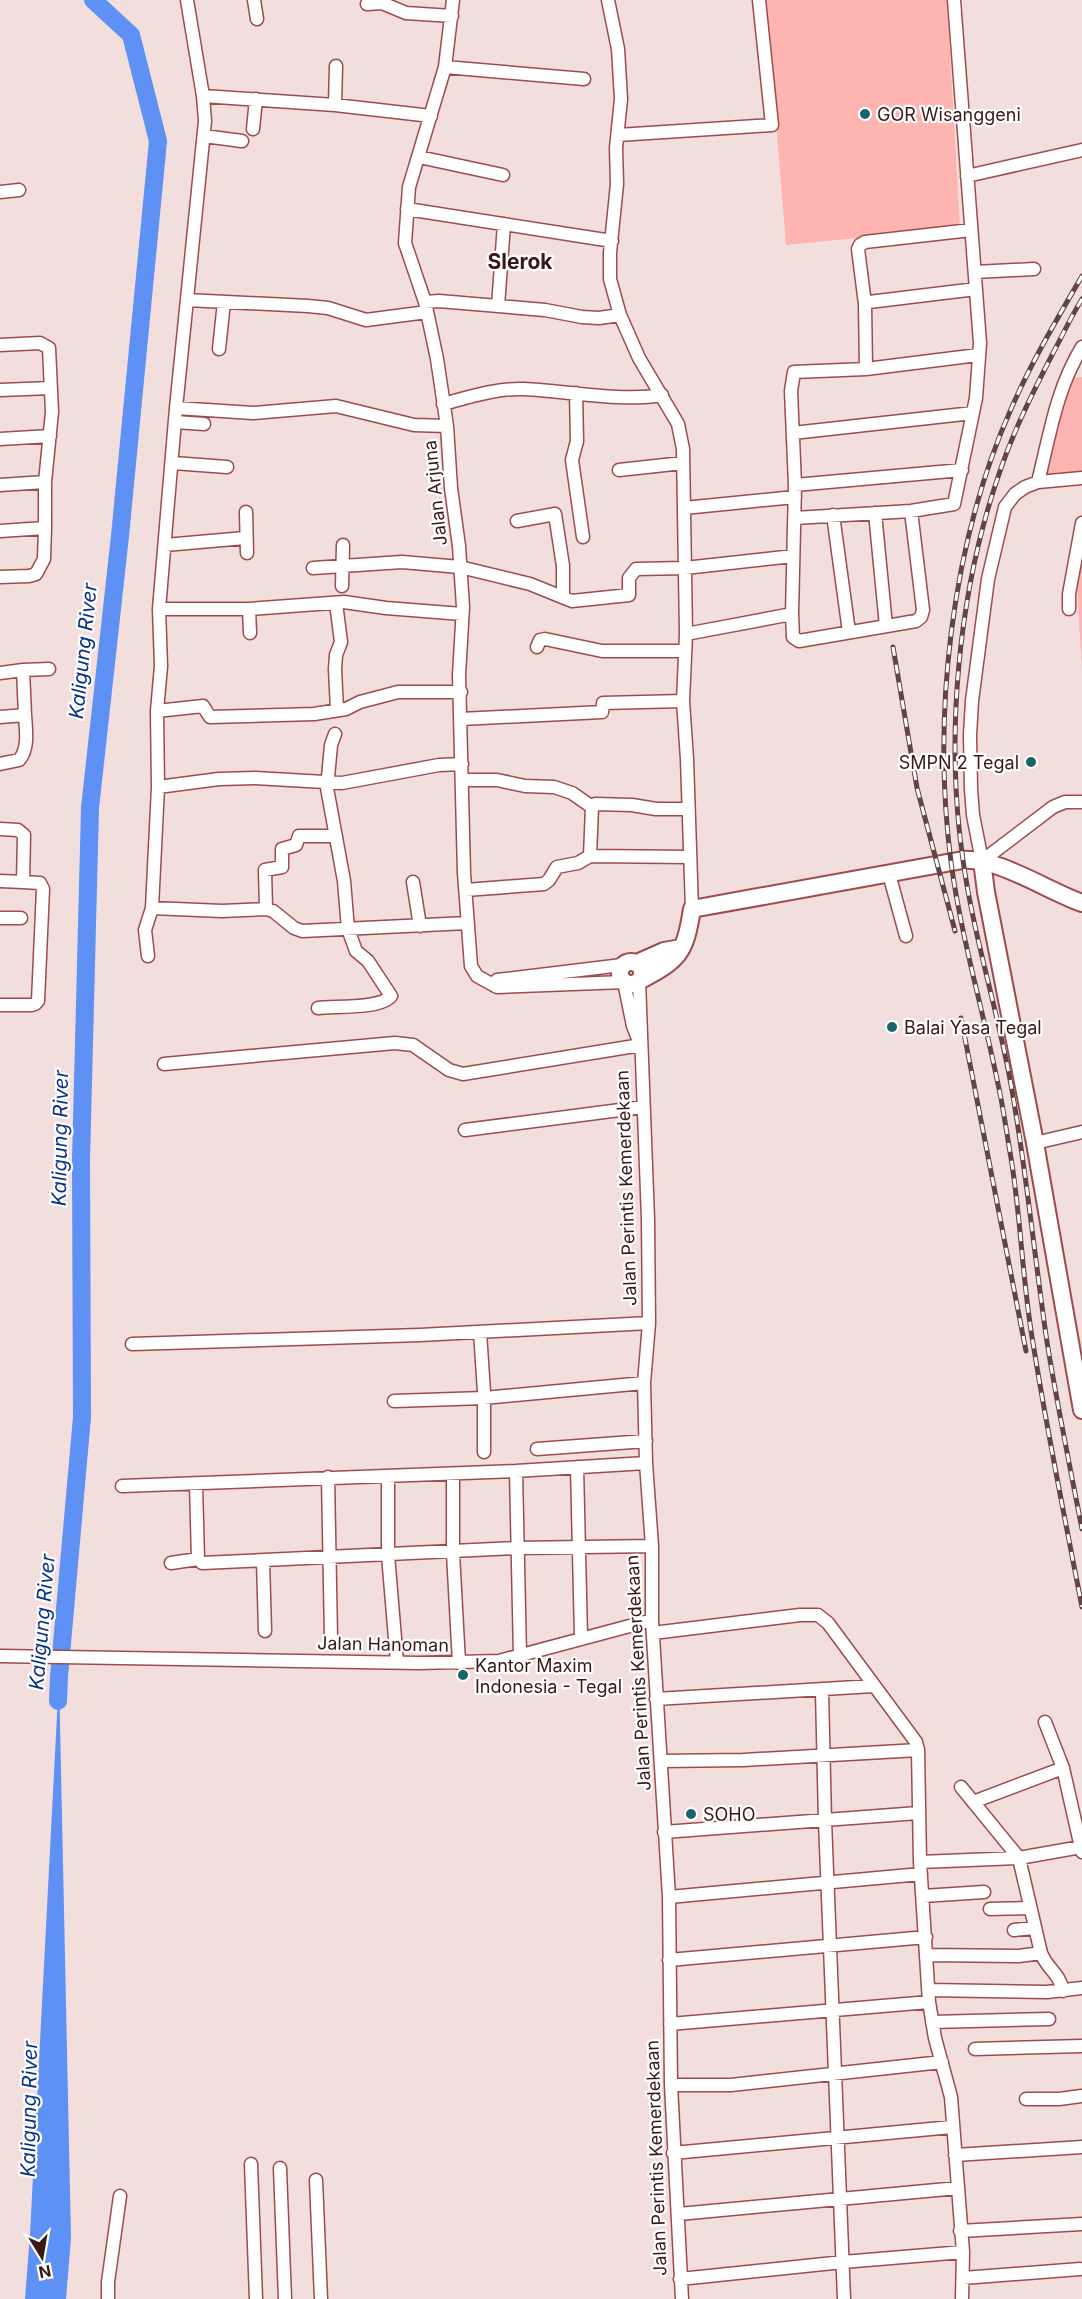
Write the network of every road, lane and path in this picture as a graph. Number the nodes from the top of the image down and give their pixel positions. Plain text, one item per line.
1 (187, 0) edge
2 (254, 0) edge
3 (453, 0) edge
4 (608, 0) edge
5 (759, 0) edge
6 (954, 0) edge
7 (367, 4) dead end
8 (452, 16) junction
9 (257, 19) dead end
10 (336, 66) dead end
11 (445, 67) junction
12 (584, 79) dead end
13 (203, 96) junction
14 (256, 99) junction
15 (335, 105) junction
16 (431, 116) junction
17 (253, 129) dead end
18 (618, 135) junction
19 (204, 136) junction
20 (242, 141) dead end
21 (1082, 150) edge
22 (419, 157) junction
23 (503, 175) dead end
24 (968, 176) junction
25 (19, 190) dead end
26 (0, 192) edge
27 (406, 209) junction
28 (504, 224) junction
29 (971, 230) junction
30 (612, 241) junction
31 (1034, 269) dead end
32 (975, 272) junction
33 (976, 289) junction
34 (188, 300) junction
35 (224, 303) junction
36 (865, 304) junction
37 (498, 306) junction
38 (426, 307) junction
39 (620, 315) junction
40 (0, 345) edge
41 (1082, 347) edge
42 (219, 348) dead end
43 (978, 355) junction
44 (866, 369) junction
45 (51, 388) junction
46 (0, 390) edge
47 (576, 393) junction
48 (662, 395) junction
49 (443, 404) junction
50 (176, 408) junction
51 (973, 413) junction
52 (175, 422) junction
53 (204, 424) dead end
54 (447, 426) junction
55 (793, 433) junction
56 (50, 436) junction
57 (0, 439) edge
58 (173, 463) junction
59 (683, 463) junction
60 (227, 467) dead end
61 (619, 470) dead end
62 (962, 470) junction
63 (1082, 478) edge
64 (45, 482) junction
65 (1038, 482) junction
66 (0, 485) edge
67 (795, 491) junction
68 (684, 508) junction
69 (911, 511) junction
70 (246, 512) dead end
71 (875, 513) junction
72 (833, 515) junction
73 (795, 518) junction
74 (517, 520) dead end
75 (1082, 523) edge
76 (45, 528) junction
77 (0, 531) edge
78 (583, 537) dead end
79 (245, 538) junction
80 (165, 545) junction
81 (343, 545) dead end
82 (248, 553) dead end
83 (793, 556) junction
84 (342, 566) junction
85 (460, 567) junction
86 (312, 568) dead end
87 (685, 568) junction
88 (0, 577) edge
89 (342, 586) dead end
90 (563, 597) junction
91 (336, 603) junction
92 (159, 609) junction
93 (249, 609) junction
94 (1069, 609) dead end
95 (462, 614) junction
96 (792, 614) junction
97 (886, 626) junction
98 (250, 633) dead end
99 (849, 633) junction
100 (686, 634) junction
101 (537, 646) dead end
102 (684, 651) junction
103 (49, 669) dead end
104 (23, 670) junction
105 (0, 673) edge
106 (461, 692) junction
107 (682, 701) junction
108 (337, 710) junction
109 (157, 711) junction
110 (25, 715) junction
111 (0, 717) edge
112 (461, 719) junction
113 (335, 734) dead end
114 (0, 764) edge
115 (462, 764) junction
116 (462, 780) junction
117 (327, 783) junction
118 (158, 787) junction
119 (1082, 802) edge
120 (592, 807) junction
121 (688, 808) junction
122 (0, 829) edge
123 (336, 836) junction
124 (590, 856) junction
125 (689, 857) junction
126 (982, 861) junction
127 (889, 874) junction
128 (0, 881) edge
129 (23, 882) junction
130 (413, 882) dead end
131 (466, 890) junction
132 (1082, 903) edge
133 (152, 908) junction
134 (266, 909) junction
135 (692, 909) junction
136 (0, 918) edge
137 (21, 918) dead end
138 (467, 923) junction
139 (420, 926) junction
140 (348, 929) junction
141 (906, 936) dead end
142 (681, 948) junction
143 (148, 956) dead end
144 (630, 964) junction
145 (632, 982) junction
146 (491, 983) junction
147 (0, 1005) edge
148 (318, 1008) dead end
149 (641, 1045) junction
150 (164, 1064) dead end
151 (643, 1107) junction
152 (465, 1130) dead end
153 (1082, 1132) edge
154 (1035, 1143) junction
155 (649, 1323) junction
156 (480, 1332) junction
157 (132, 1344) dead end
158 (644, 1383) junction
159 (484, 1398) junction
160 (394, 1401) dead end
161 (1082, 1410) edge
162 (645, 1441) junction
163 (537, 1449) dead end
164 (484, 1452) dead end
165 (646, 1463) junction
166 (577, 1467) junction
167 (516, 1472) junction
168 (453, 1474) junction
169 (388, 1476) junction
170 (328, 1477) junction
171 (195, 1484) junction
172 (122, 1486) dead end
173 (652, 1546) junction
174 (517, 1548) junction
175 (578, 1548) junction
176 (453, 1553) junction
177 (388, 1555) junction
178 (329, 1557) junction
179 (198, 1559) junction
180 (264, 1561) junction
181 (171, 1563) dead end
182 (651, 1620) junction
183 (265, 1631) dead end
184 (653, 1633) junction
185 (581, 1637) junction
186 (331, 1638) dead end
187 (0, 1656) edge
188 (520, 1656) junction
189 (397, 1662) junction
190 (459, 1663) junction
191 (873, 1686) junction
192 (822, 1690) junction
193 (656, 1699) junction
194 (1045, 1722) dead end
195 (918, 1750) junction
196 (824, 1756) junction
197 (661, 1761) junction
198 (1063, 1768) junction
199 (961, 1787) dead end
200 (973, 1802) junction
201 (918, 1813) junction
202 (825, 1821) junction
203 (664, 1832) junction
204 (1081, 1849) edge
205 (1019, 1858) junction
206 (920, 1868) junction
207 (828, 1883) junction
208 (984, 1892) dead end
209 (923, 1896) junction
210 (669, 1897) junction
211 (1030, 1908) junction
212 (990, 1909) dead end
213 (1035, 1928) junction
214 (1014, 1930) dead end
215 (926, 1937) junction
216 (831, 1946) junction
217 (1041, 1953) junction
218 (927, 1955) junction
219 (669, 1960) junction
220 (1082, 1989) edge
221 (1063, 1991) junction
222 (929, 1996) junction
223 (832, 2010) junction
224 (1049, 2019) dead end
225 (932, 2022) junction
226 (670, 2024) junction
227 (1082, 2046) edge
228 (975, 2049) dead end
229 (942, 2062) junction
230 (835, 2074) junction
231 (671, 2085) junction
232 (1082, 2096) edge
233 (1026, 2099) dead end
234 (952, 2127) junction
235 (838, 2137) junction
236 (1082, 2147) edge
237 (673, 2153) junction
238 (955, 2155) junction
239 (251, 2164) dead end
240 (280, 2168) dead end
241 (316, 2180) dead end
242 (958, 2188) junction
243 (120, 2196) dead end
244 (841, 2198) junction
245 (679, 2214) junction
246 (1082, 2224) edge
247 (960, 2231) junction
248 (963, 2252) junction
249 (843, 2262) junction
250 (1080, 2270) dead end
251 (963, 2278) junction
252 (680, 2280) junction
253 (108, 2299) edge
254 (256, 2299) edge
255 (285, 2299) edge
256 (321, 2299) edge
257 (682, 2299) edge
258 (844, 2299) edge
259 (962, 2299) edge

1 - 13 street
2 - 9 street
3 - 8 street, Jalan Arjuna
4 - 18 street
5 - 18 street
6 - 24 street
7 - 8 street
8 - 11 street, Jalan Arjuna
10 - 15 street
11 - 12 street
11 - 16 street, Jalan Arjuna
13 - 14 street
13 - 19 street
14 - 15 street
14 - 17 street
15 - 16 street
16 - 22 street, Jalan Arjuna
18 - 30 street
19 - 20 street
19 - 34 street
21 - 24 street
22 - 23 street
22 - 27 street, Jalan Arjuna
24 - 29 street
25 - 26 street
27 - 28 street
27 - 38 street, Jalan Arjuna
28 - 30 street
28 - 37 street
29 - 32 street
29 - 36 street
30 - 39 street
31 - 32 street
32 - 33 street
33 - 36 street
33 - 43 street
34 - 35 street
34 - 50 street
35 - 38 street
35 - 42 street
36 - 44 street
37 - 38 street
37 - 39 street
38 - 49 street, Jalan Arjuna
39 - 48 street
40 - 45 street
41 - 65 street
43 - 44 street
43 - 51 street
44 - 55 street
45 - 46 street
45 - 56 street
47 - 48 street
47 - 49 street
47 - 78 street
48 - 59 street
49 - 54 street, Jalan Arjuna
50 - 52 street
50 - 54 street
51 - 55 street
51 - 62 street
52 - 53 street
52 - 58 street
54 - 85 street, Jalan Arjuna
55 - 67 street
56 - 57 street
56 - 64 street
58 - 60 street
58 - 80 street
59 - 61 street
59 - 68 street
62 - 67 street
62 - 69 street
63 - 65 street
64 - 66 street
64 - 76 street
65 - 126 street
67 - 68 street
67 - 73 street
68 - 87 street
69 - 71 street
69 - 97 street
70 - 79 street
71 - 72 street
71 - 97 street
72 - 73 street
72 - 99 street
73 - 83 street
74 - 90 street
75 - 94 street
76 - 77 street
76 - 88 street
79 - 80 street
79 - 82 street
80 - 92 street
81 - 84 street
83 - 87 street
83 - 96 street
84 - 85 street
84 - 86 street
84 - 89 street
85 - 90 street
85 - 95 street, Jalan Arjuna
87 - 90 street
87 - 100 street
91 - 93 street
91 - 95 street
91 - 108 street
92 - 93 street
92 - 109 street
93 - 98 street
95 - 106 street, Jalan Arjuna
96 - 99 street
96 - 100 street
97 - 99 street
100 - 102 street
101 - 102 street
102 - 107 street
103 - 104 street
104 - 105 street
104 - 110 street
106 - 108 street
106 - 112 street, Jalan Arjuna
107 - 112 street
107 - 121 street
108 - 109 street
109 - 118 street
110 - 111 street
110 - 114 street
112 - 115 street, Jalan Arjuna
113 - 117 street
115 - 116 street, Jalan Arjuna
115 - 117 street
116 - 120 street
116 - 131 street, Jalan Arjuna
117 - 118 street
117 - 123 street
118 - 133 street
119 - 126 street
120 - 121 street
120 - 124 street
121 - 125 street
122 - 129 street
123 - 134 street
123 - 140 street
124 - 125 street
124 - 131 street
125 - 135 street
126 - 127 street
126 - 132 street
126 - 154 street
127 - 135 street
127 - 141 street
128 - 129 street
129 - 147 street
130 - 139 street
131 - 138 street, Jalan Arjuna
133 - 134 street
133 - 143 street
134 - 140 street
135 - 142 street
136 - 137 street
138 - 139 street
138 - 146 street, Jalan Arjuna
139 - 140 street
140 - 148 street
142 - 144 street
142 - 145 street
144 - 145 street, Jalan Perintis Kemerdekaan
144 - 146 street
145 - 146 street
145 - 149 street, Jalan Perintis Kemerdekaan
149 - 150 street
149 - 151 street, Jalan Perintis Kemerdekaan
151 - 152 street
151 - 155 street, Jalan Perintis Kemerdekaan
153 - 154 street
154 - 161 street
155 - 156 street
155 - 158 street, Jalan Perintis Kemerdekaan
156 - 157 street
156 - 159 street
158 - 159 street
158 - 162 street, Jalan Perintis Kemerdekaan
159 - 160 street
159 - 164 street
162 - 163 street
162 - 165 street, Jalan Perintis Kemerdekaan
165 - 166 street
165 - 173 street, Jalan Perintis Kemerdekaan
166 - 167 street
166 - 175 street
167 - 168 street
167 - 174 street
168 - 169 street
168 - 176 street
169 - 170 street
169 - 177 street
170 - 171 street
170 - 178 street
171 - 172 street
171 - 179 street
173 - 175 street
173 - 182 street, Jalan Perintis Kemerdekaan
174 - 175 street
174 - 176 street
174 - 188 street
175 - 185 street
176 - 177 street
176 - 190 street
177 - 178 street
177 - 189 street
178 - 180 street
178 - 186 street
179 - 180 street
179 - 181 street
180 - 183 street
182 - 184 street, Jalan Perintis Kemerdekaan
182 - 185 street, Jalan Hanoman
184 - 191 street
184 - 193 street, Jalan Perintis Kemerdekaan
185 - 188 street, Jalan Hanoman
187 - 189 street, Jalan Hanoman
188 - 190 street, Jalan Hanoman
189 - 190 street, Jalan Hanoman
191 - 192 street
191 - 195 street
192 - 193 street
192 - 196 street
193 - 197 street, Jalan Perintis Kemerdekaan
194 - 198 street
195 - 196 street
195 - 201 street
196 - 197 street
196 - 202 street
197 - 203 street, Jalan Perintis Kemerdekaan
198 - 200 street
198 - 204 street
199 - 200 street
200 - 205 street
201 - 202 street
201 - 206 street
202 - 203 street
202 - 207 street
203 - 210 street, Jalan Perintis Kemerdekaan
204 - 205 street
205 - 206 street
205 - 211 street
206 - 207 street
206 - 209 street
207 - 210 street
207 - 216 street
208 - 209 street
209 - 215 street
210 - 219 street, Jalan Perintis Kemerdekaan
211 - 212 street
211 - 213 street
213 - 214 street
213 - 217 street
215 - 216 street
215 - 218 street
216 - 219 street
216 - 223 street
217 - 218 street
217 - 221 street
218 - 222 street
219 - 226 street, Jalan Perintis Kemerdekaan
220 - 221 street
221 - 222 street
222 - 223 street
222 - 225 street
223 - 226 street
223 - 230 street
224 - 225 street
225 - 229 street
226 - 231 street, Jalan Perintis Kemerdekaan
227 - 228 street
229 - 230 street
229 - 234 street
230 - 231 street
230 - 235 street
231 - 237 street, Jalan Perintis Kemerdekaan
232 - 233 street
234 - 235 street
234 - 238 street
235 - 237 street
235 - 244 street
236 - 238 street
237 - 245 street, Jalan Perintis Kemerdekaan
238 - 242 street
239 - 254 street
240 - 255 street
241 - 256 street
242 - 244 street
242 - 247 street
243 - 253 street
244 - 245 street
244 - 249 street
245 - 252 street, Jalan Perintis Kemerdekaan
246 - 247 street
247 - 248 street
248 - 249 street
248 - 251 street
249 - 252 street
249 - 258 street
250 - 251 street
251 - 259 street
252 - 257 street, Jalan Perintis Kemerdekaan

